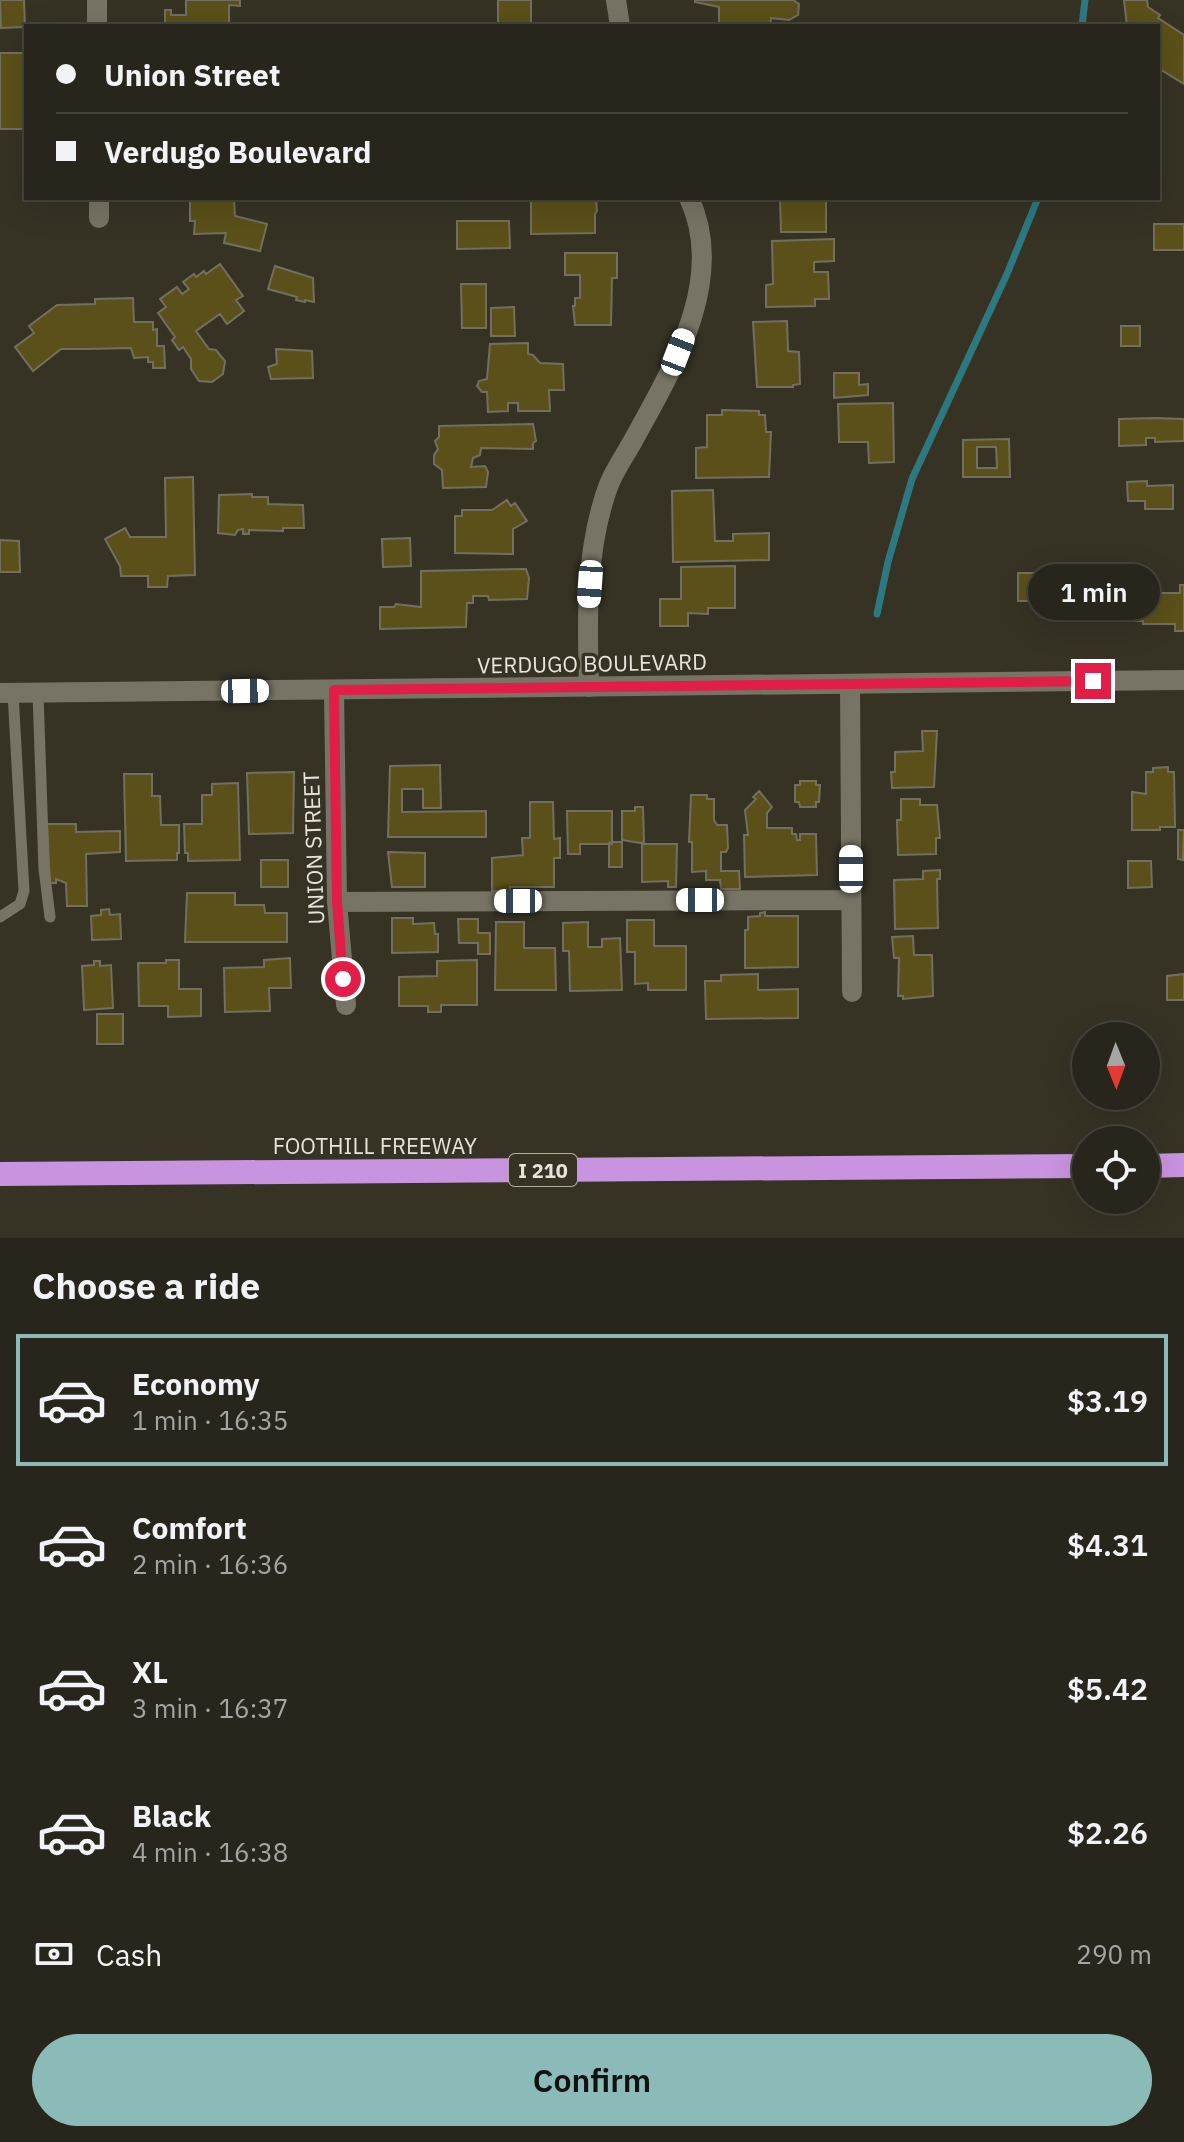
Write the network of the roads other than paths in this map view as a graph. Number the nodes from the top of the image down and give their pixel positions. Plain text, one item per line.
1 (97, 0) edge
2 (616, 0) edge
3 (97, 24) edge
4 (620, 24) edge
5 (690, 200) edge
6 (1184, 680) edge
7 (850, 685) junction
8 (589, 687) junction
9 (334, 690) junction
10 (6, 693) edge
11 (38, 693) junction
12 (851, 900) junction
13 (337, 902) junction
14 (0, 917) edge
15 (50, 917) dead end
16 (852, 992) dead end
17 (346, 1005) dead end
18 (1184, 1165) edge
19 (1072, 1166) edge
20 (1160, 1166) edge
21 (0, 1174) edge

1 - 3 street
2 - 4 street
5 - 8 street
6 - 7 street, VERDUGO BOULEVARD
7 - 8 street, VERDUGO BOULEVARD
7 - 12 street
8 - 9 street, VERDUGO BOULEVARD
9 - 11 street, VERDUGO BOULEVARD
9 - 13 street, UNION STREET
10 - 11 street, VERDUGO BOULEVARD
10 - 14 lane
11 - 15 lane
12 - 13 street
12 - 16 street
13 - 17 street, UNION STREET
18 - 20 highway
19 - 21 highway, FOOTHILL FREEWAY / I 210

